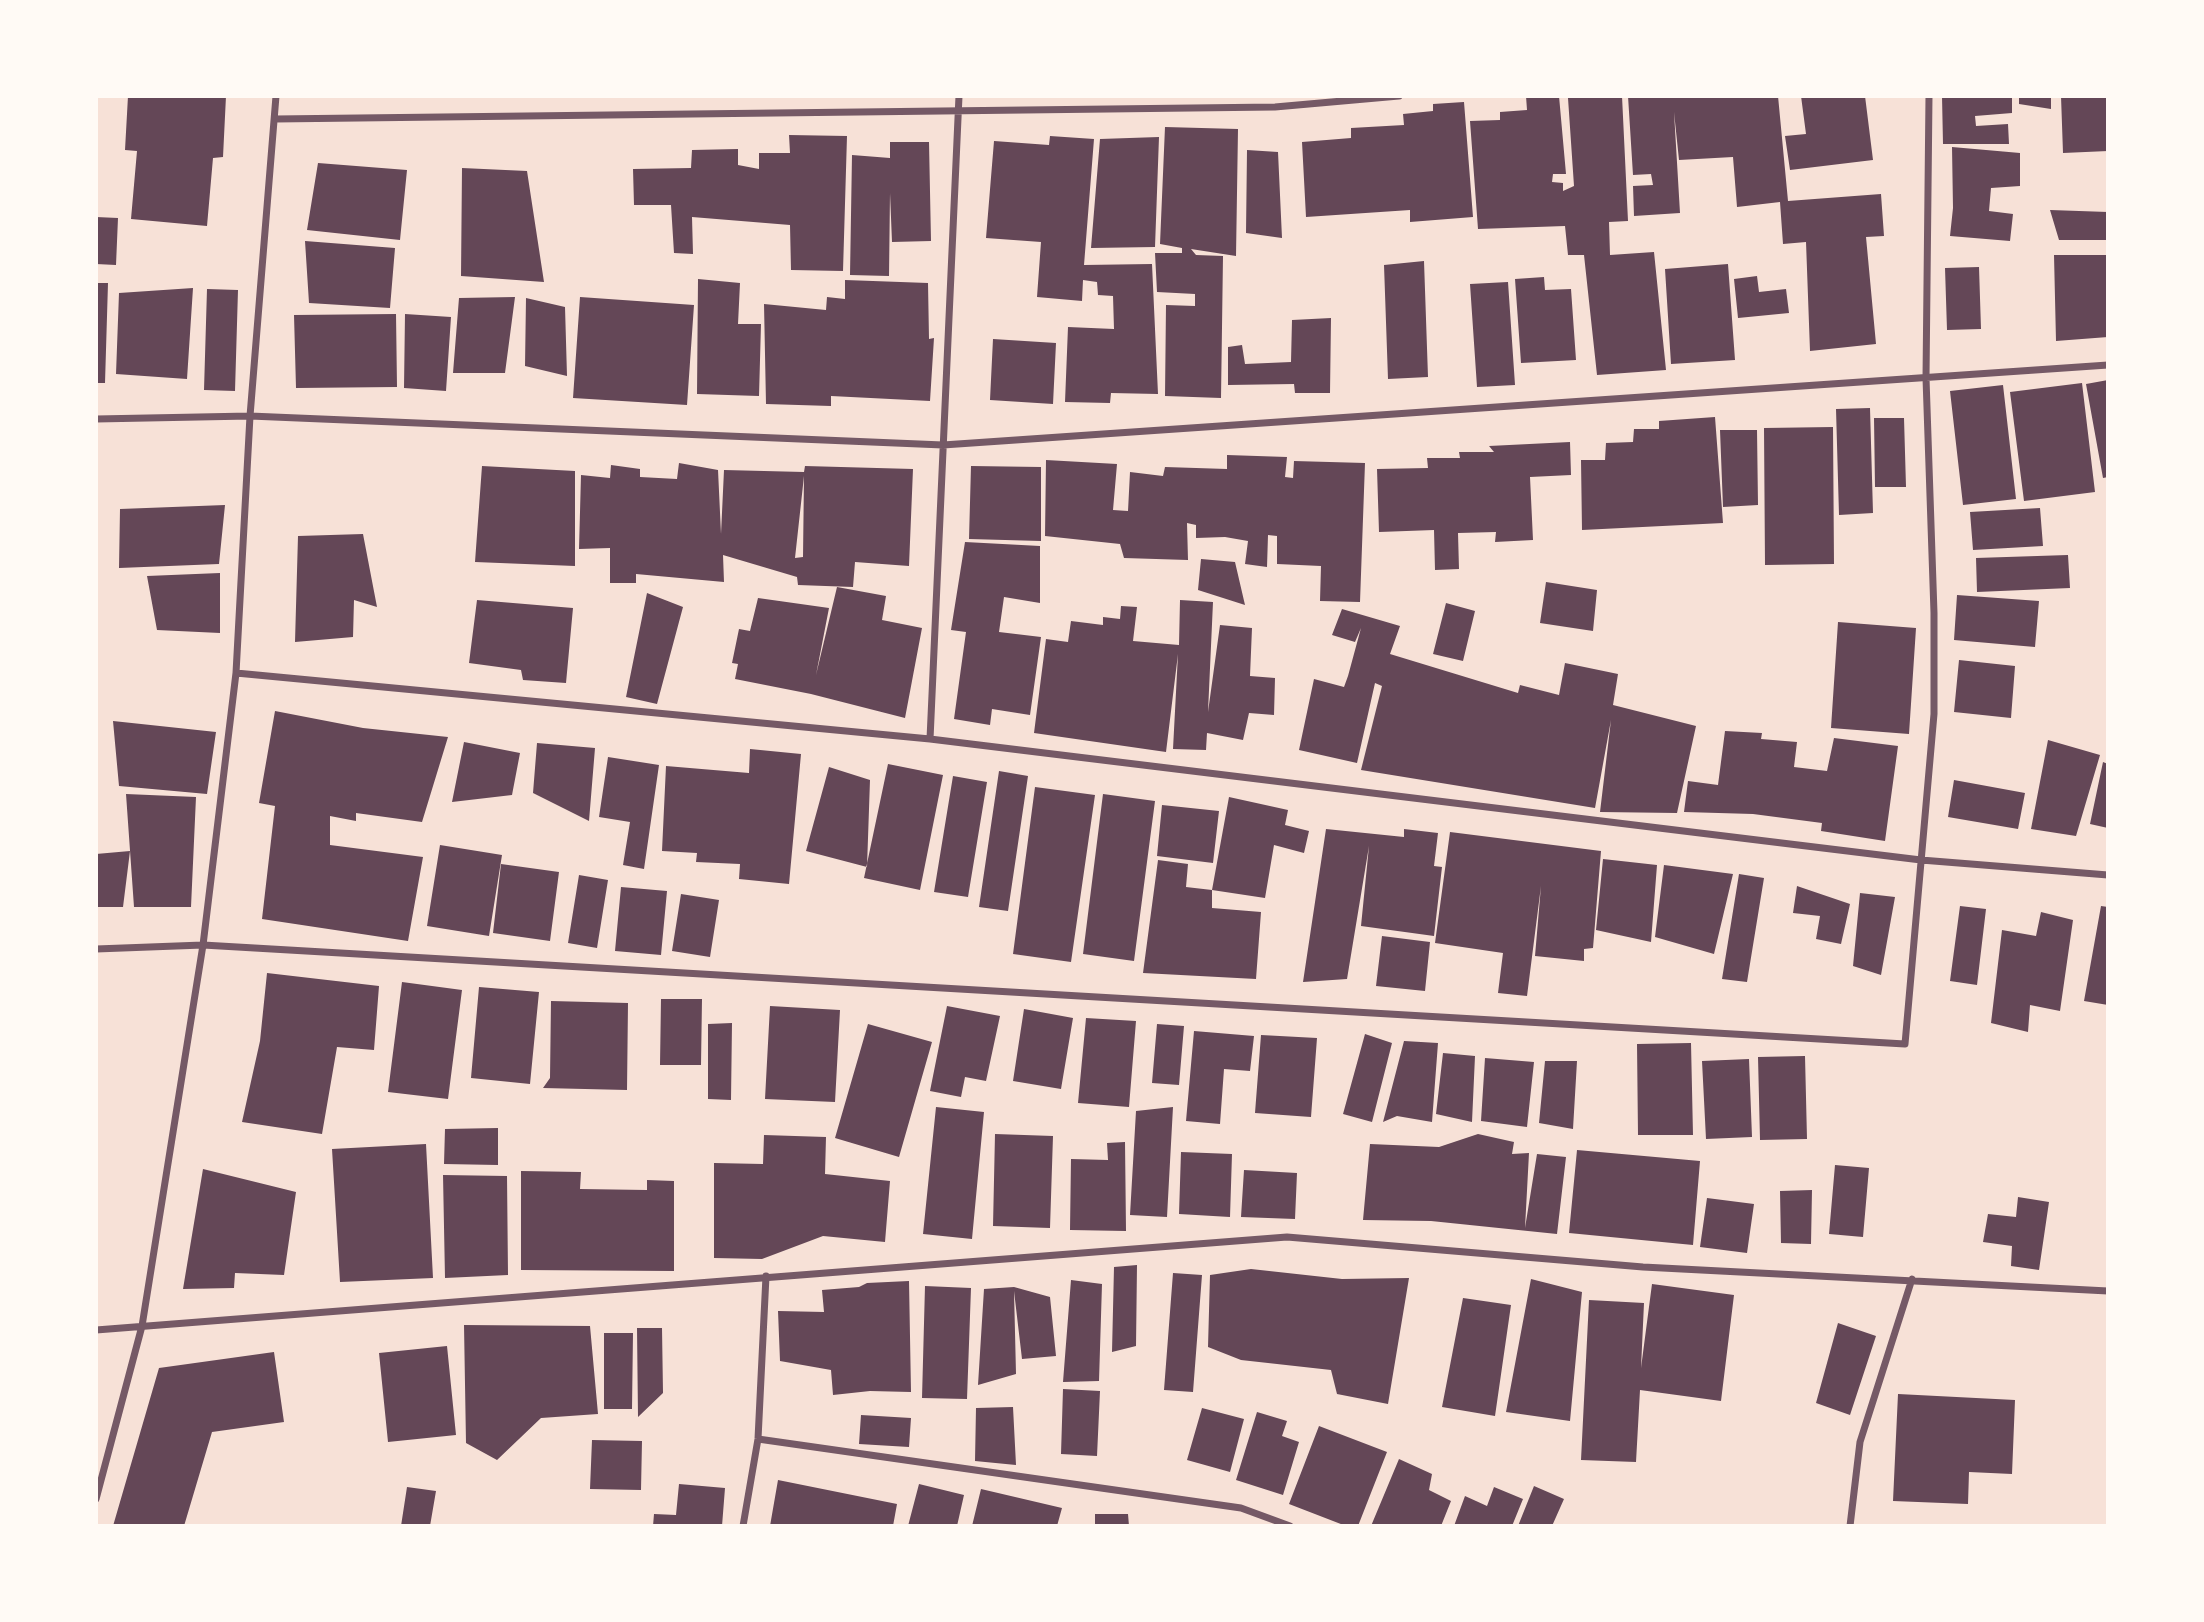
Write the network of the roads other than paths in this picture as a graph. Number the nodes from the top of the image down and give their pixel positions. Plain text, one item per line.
1 (276, 96) edge
2 (959, 96) edge
3 (1399, 96) edge
4 (1930, 96) edge
5 (958, 113) junction
6 (275, 119) junction
7 (2108, 365) edge
8 (1926, 378) junction
9 (250, 416) junction
10 (96, 419) edge
11 (943, 445) junction
12 (236, 673) junction
13 (930, 739) junction
14 (1921, 860) junction
15 (2108, 875) edge
16 (203, 945) junction
17 (96, 949) edge
18 (766, 1276) junction
19 (1912, 1279) junction
20 (2108, 1291) edge
21 (142, 1326) junction
22 (96, 1330) edge
23 (758, 1438) junction
24 (96, 1499) edge
25 (743, 1526) edge
26 (1290, 1526) edge
27 (1850, 1526) edge

1 - 6 street
2 - 5 street
3 - 5 street
4 - 8 street
5 - 6 street
5 - 11 street
6 - 9 street
7 - 8 street
8 - 11 street
8 - 14 street
9 - 10 street
9 - 11 street
9 - 12 street
11 - 13 street
12 - 13 street
12 - 16 street
13 - 14 street
14 - 15 street
14 - 16 street
16 - 17 street
16 - 21 street
18 - 19 street
18 - 21 street
18 - 23 street
19 - 20 street
19 - 27 street
21 - 22 street
21 - 24 street
23 - 25 street
23 - 26 street

